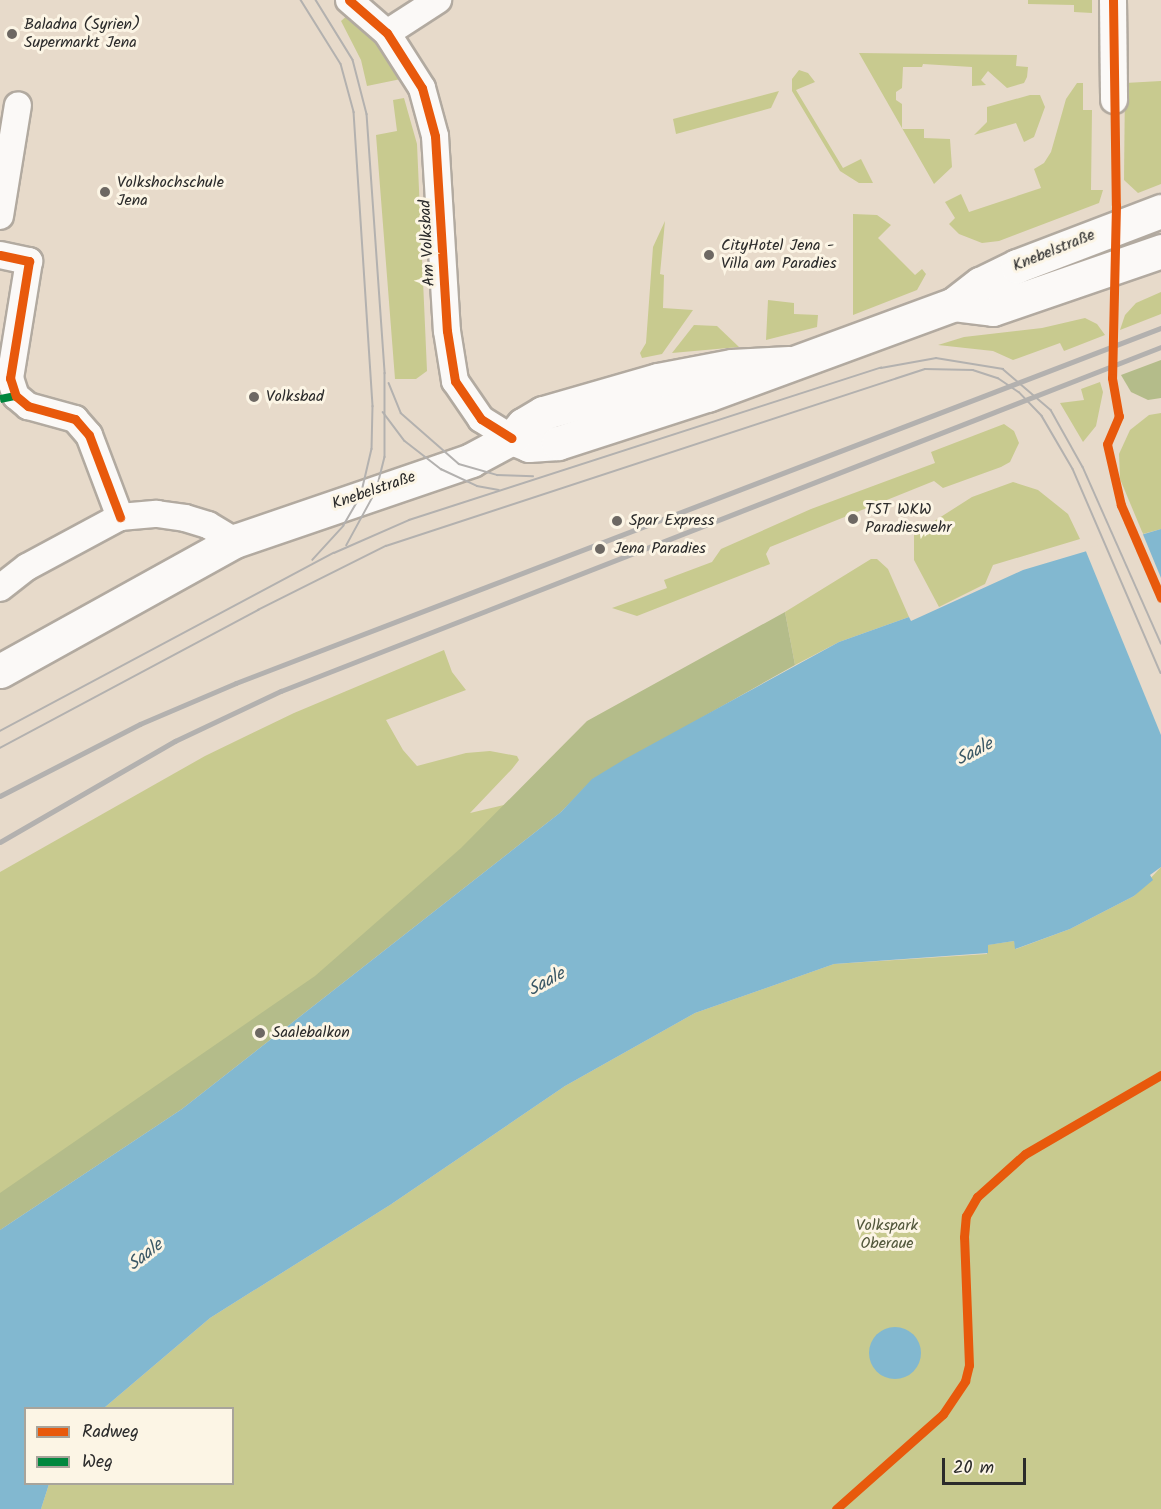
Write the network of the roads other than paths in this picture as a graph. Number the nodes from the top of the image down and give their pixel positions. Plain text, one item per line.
1 (349, 0) edge
2 (438, 0) edge
3 (1113, 0) edge
4 (387, 33) junction
5 (1114, 100) dead end
6 (18, 105) dead end
7 (1161, 211) edge
8 (0, 216) edge
9 (1161, 251) edge
10 (0, 255) edge
11 (954, 304) junction
12 (8, 397) edge
13 (512, 438) junction
14 (120, 517) junction
15 (235, 542) junction
16 (0, 588) edge
17 (0, 671) edge

1 - 4 street, Am Volksbad
2 - 4 street
3 - 5 street
4 - 13 street, Am Volksbad
6 - 8 street
7 - 11 main road, Knebelstraße
9 - 11 main road, Knebelstraße
10 - 12 street
11 - 13 main road, Knebelstraße
12 - 14 street
13 - 15 main road, Knebelstraße
14 - 15 street
14 - 16 street
15 - 17 main road, Knebelstraße

